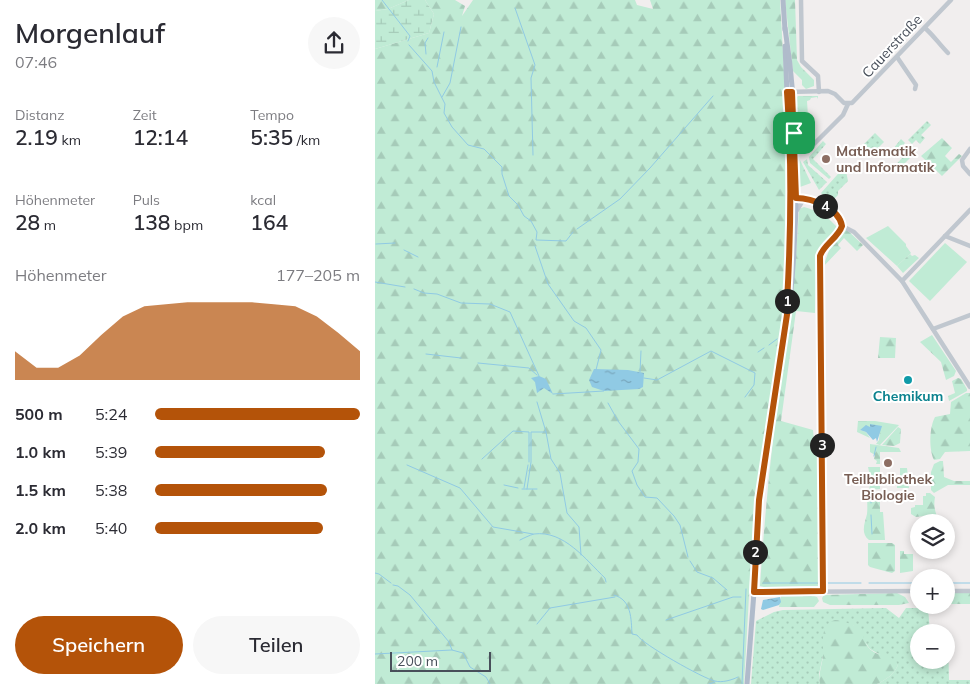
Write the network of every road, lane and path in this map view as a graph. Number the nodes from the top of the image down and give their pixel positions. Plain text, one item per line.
1 (783, 0) edge
2 (801, 0) edge
3 (951, 0) edge
4 (925, 28) junction
5 (948, 53) dead end
6 (897, 57) junction
7 (915, 90) dead end
8 (790, 92) junction
9 (819, 92) junction
10 (848, 104) junction
11 (970, 149) edge
12 (805, 150) dead end
13 (970, 174) edge
14 (793, 198) junction
15 (810, 199) junction
16 (970, 210) edge
17 (796, 215) junction
18 (842, 226) junction
19 (945, 236) junction
20 (970, 246) edge
21 (902, 281) junction
22 (788, 308) junction
23 (970, 315) edge
24 (933, 330) junction
25 (970, 388) edge
26 (970, 590) edge
27 (823, 591) junction
28 (910, 591) edge
29 (955, 591) edge
30 (754, 592) junction
31 (747, 684) edge

1 - 8 main road
2 - 9 street
3 - 4 street, Cauerstraße
4 - 5 street
4 - 6 street, Cauerstraße
6 - 7 street
6 - 10 street, Cauerstraße
8 - 9 street
8 - 14 main road
9 - 10 street
10 - 12 street, Cauerstraße
11 - 13 street
14 - 15 street
14 - 17 main road
14 - 22 main road
15 - 17 street
15 - 18 street
16 - 19 street
17 - 22 main road
18 - 21 street
18 - 27 street
19 - 20 street
19 - 21 street
21 - 24 street
22 - 30 main road
23 - 24 street
24 - 25 street
26 - 29 street
27 - 28 street
27 - 30 street
30 - 31 main road

